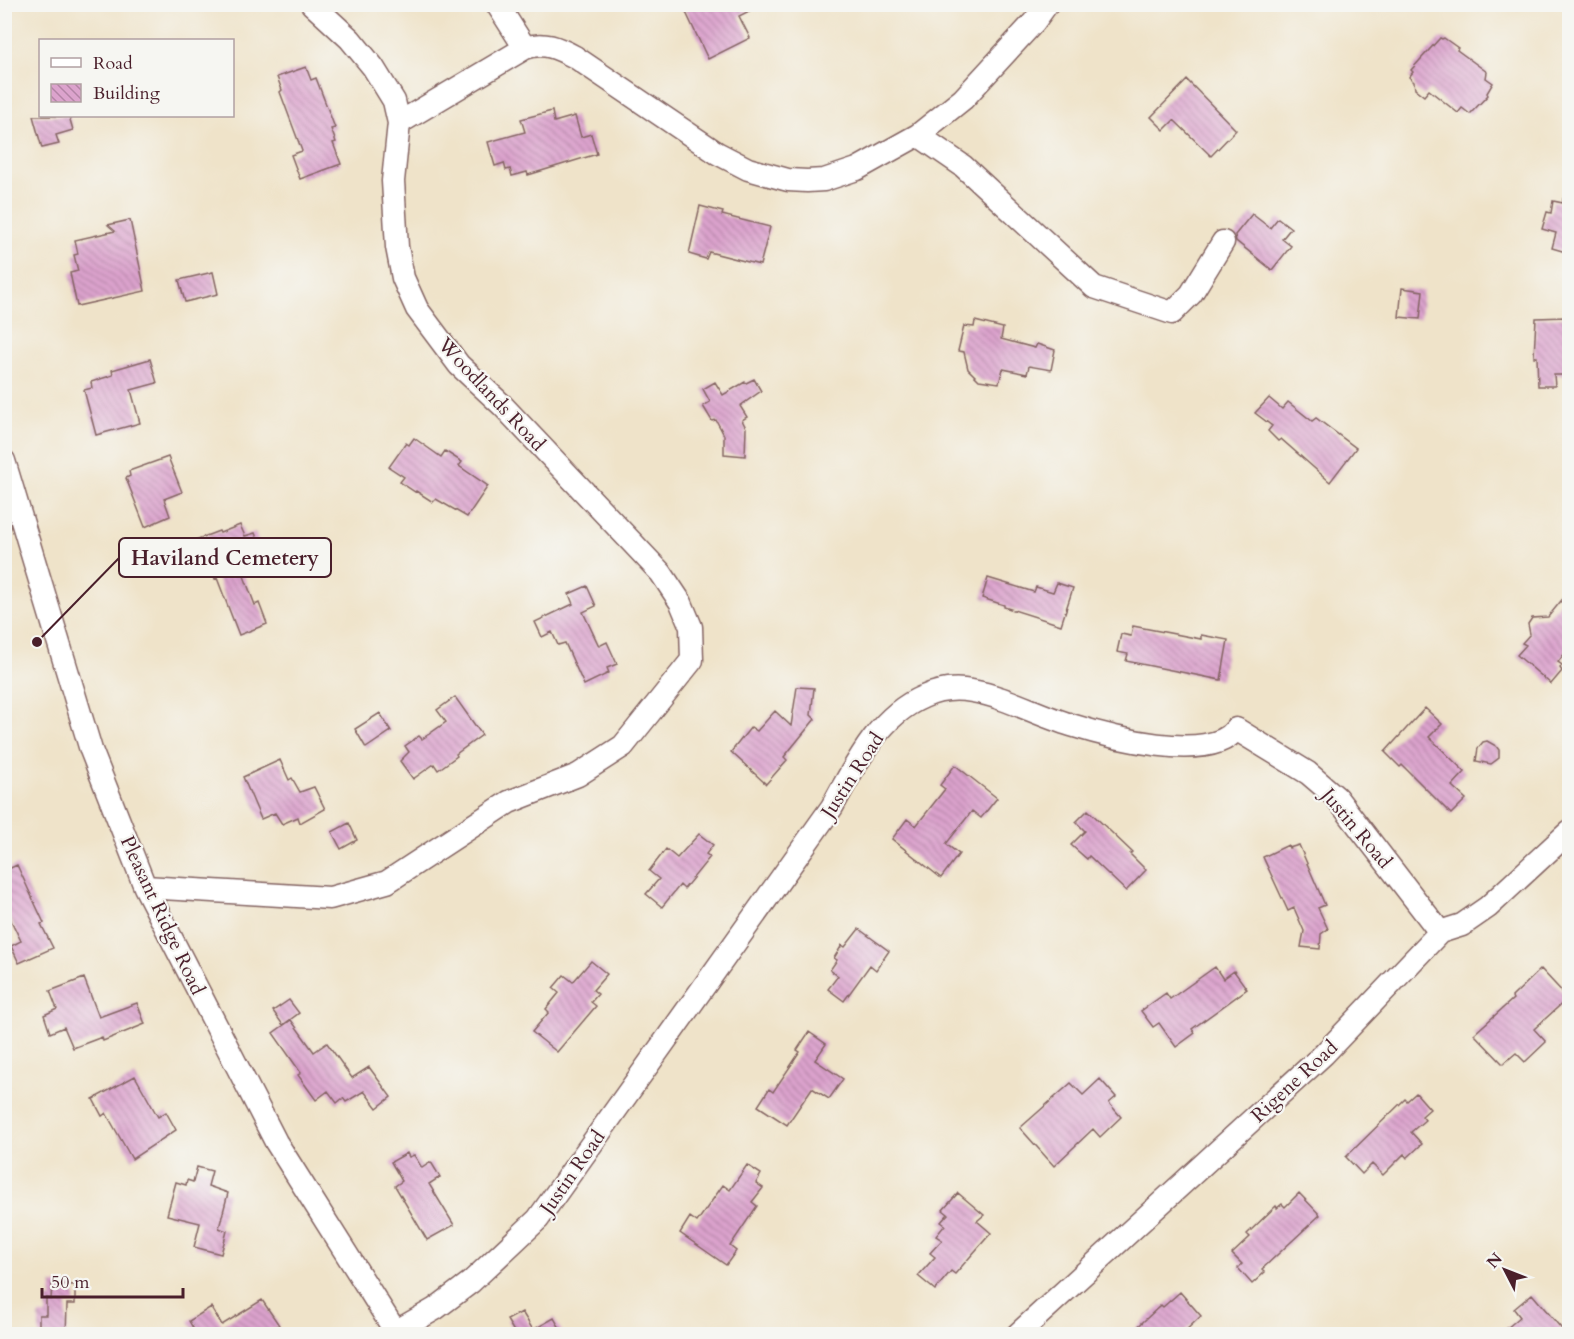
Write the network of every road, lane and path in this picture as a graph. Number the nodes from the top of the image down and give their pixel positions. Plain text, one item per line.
1 (312, 4) edge
2 (496, 4) edge
3 (1047, 4) edge
4 (525, 48) junction
5 (399, 123) junction
6 (918, 135) junction
7 (1223, 242) dead end
8 (4, 461) edge
9 (1569, 831) edge
10 (145, 887) junction
11 (1440, 932) junction
12 (396, 1333) edge
13 (1018, 1335) edge

1 - 5 street
2 - 4 street
3 - 6 street
4 - 5 street
4 - 6 street
5 - 10 street, Woodlands Road
6 - 7 street
8 - 10 street, Pleasant Ridge Road
9 - 11 street, Rigene Road
10 - 12 street, Pleasant Ridge Road
11 - 12 street, Justin Road
11 - 13 street, Rigene Road

